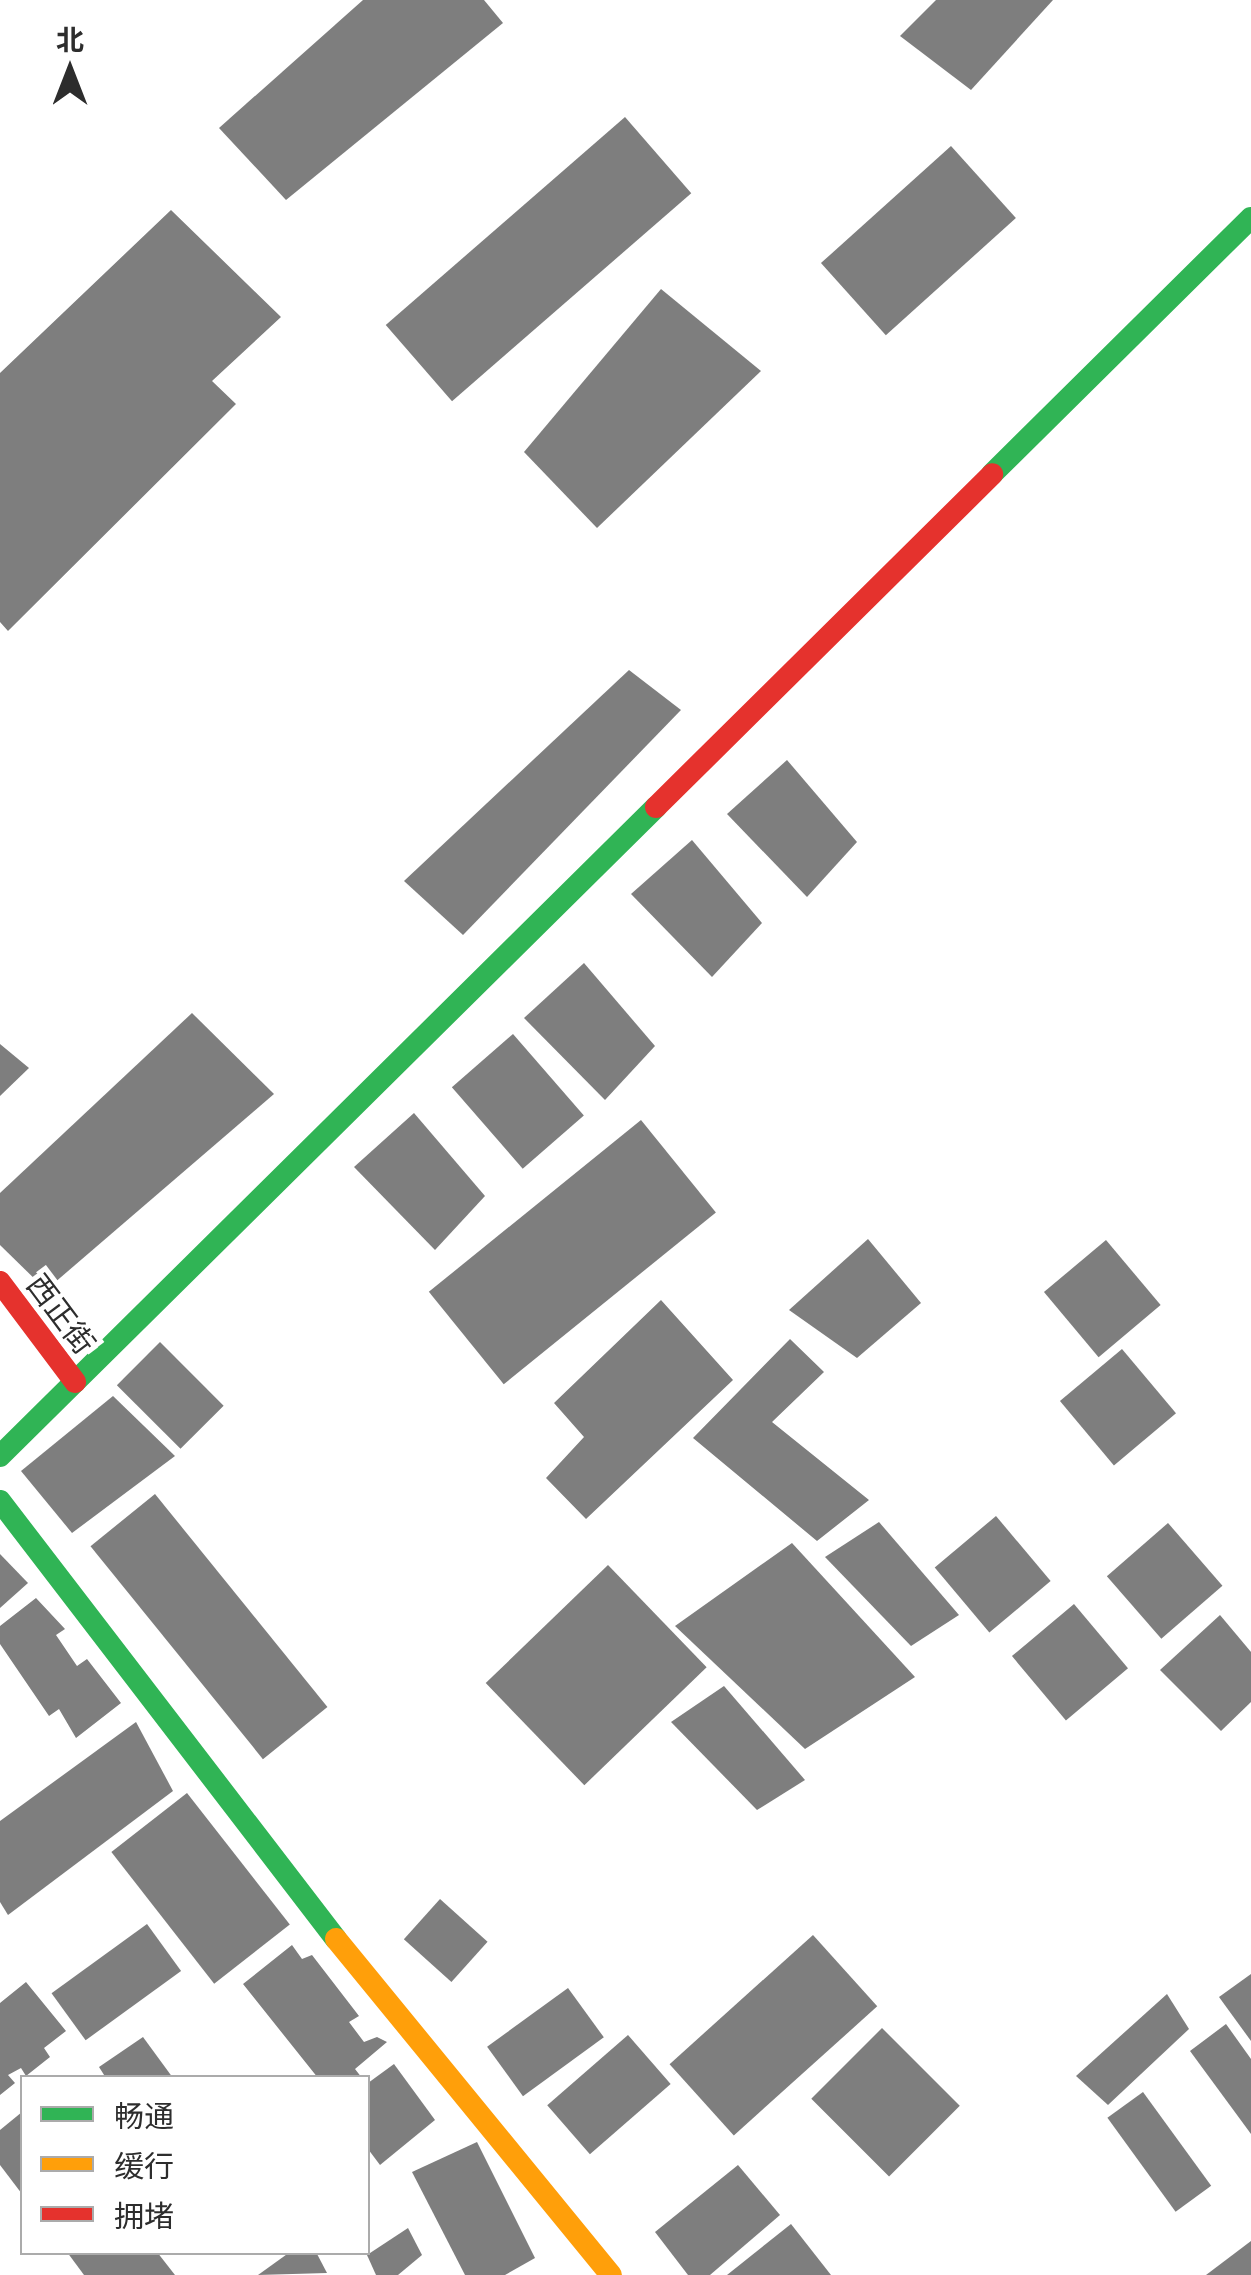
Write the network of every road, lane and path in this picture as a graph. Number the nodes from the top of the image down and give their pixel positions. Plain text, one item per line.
1 (1251, 218) edge
2 (0, 1282) edge
3 (75, 1382) junction
4 (0, 1456) edge
5 (0, 1501) edge
6 (611, 2275) edge

1 - 3 main road
2 - 3 main road, 西正街
3 - 4 main road
5 - 6 main road

